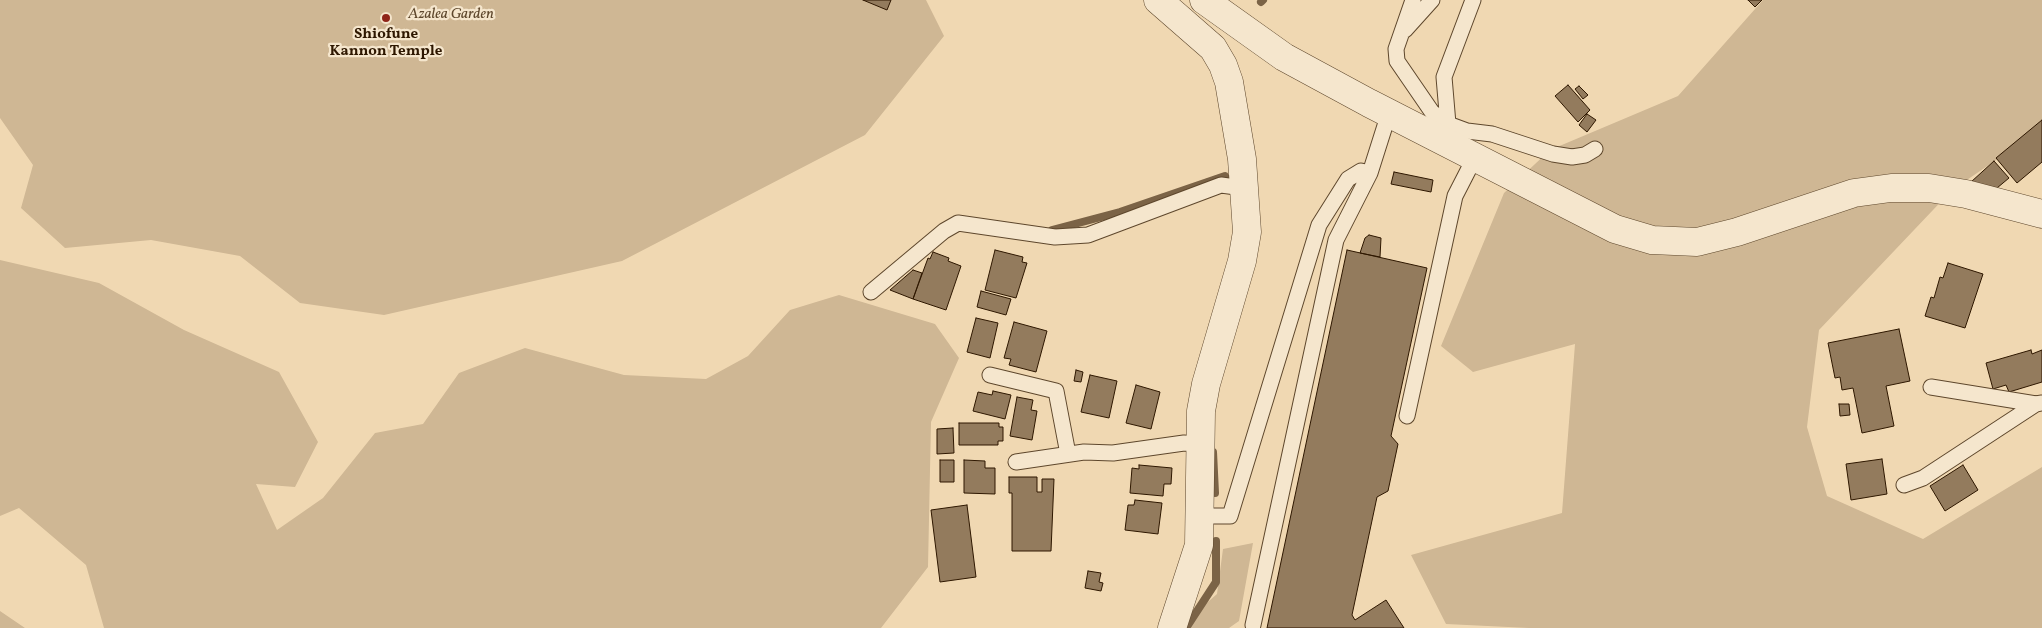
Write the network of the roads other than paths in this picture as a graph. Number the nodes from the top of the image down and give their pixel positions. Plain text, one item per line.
1 (1158, 0) edge
2 (1204, 0) edge
3 (1413, 0) edge
4 (1432, 0) edge
5 (1473, 0) edge
6 (1399, 36) junction
7 (1389, 114) junction
8 (1445, 132) junction
9 (1595, 149) dead end
10 (1475, 157) junction
11 (1370, 173) junction
12 (1244, 188) junction
13 (2042, 214) edge
14 (871, 292) dead end
15 (990, 375) dead end
16 (1931, 387) dead end
17 (2039, 403) edge
18 (1407, 416) dead end
19 (1201, 444) junction
20 (1068, 454) junction
21 (1016, 462) dead end
22 (1904, 485) dead end
23 (1201, 516) junction
24 (1253, 625) dead end
25 (1172, 628) edge

1 - 12 street
2 - 7 street
3 - 6 lane
4 - 6 lane
5 - 8 lane
6 - 8 lane
7 - 8 street
7 - 11 lane
8 - 9 lane
8 - 10 street
10 - 13 street
10 - 18 lane
11 - 23 lane
11 - 24 lane
12 - 14 lane
12 - 19 street
15 - 20 lane
16 - 17 lane
17 - 22 lane
19 - 20 lane
19 - 23 street
20 - 21 lane
23 - 25 street

